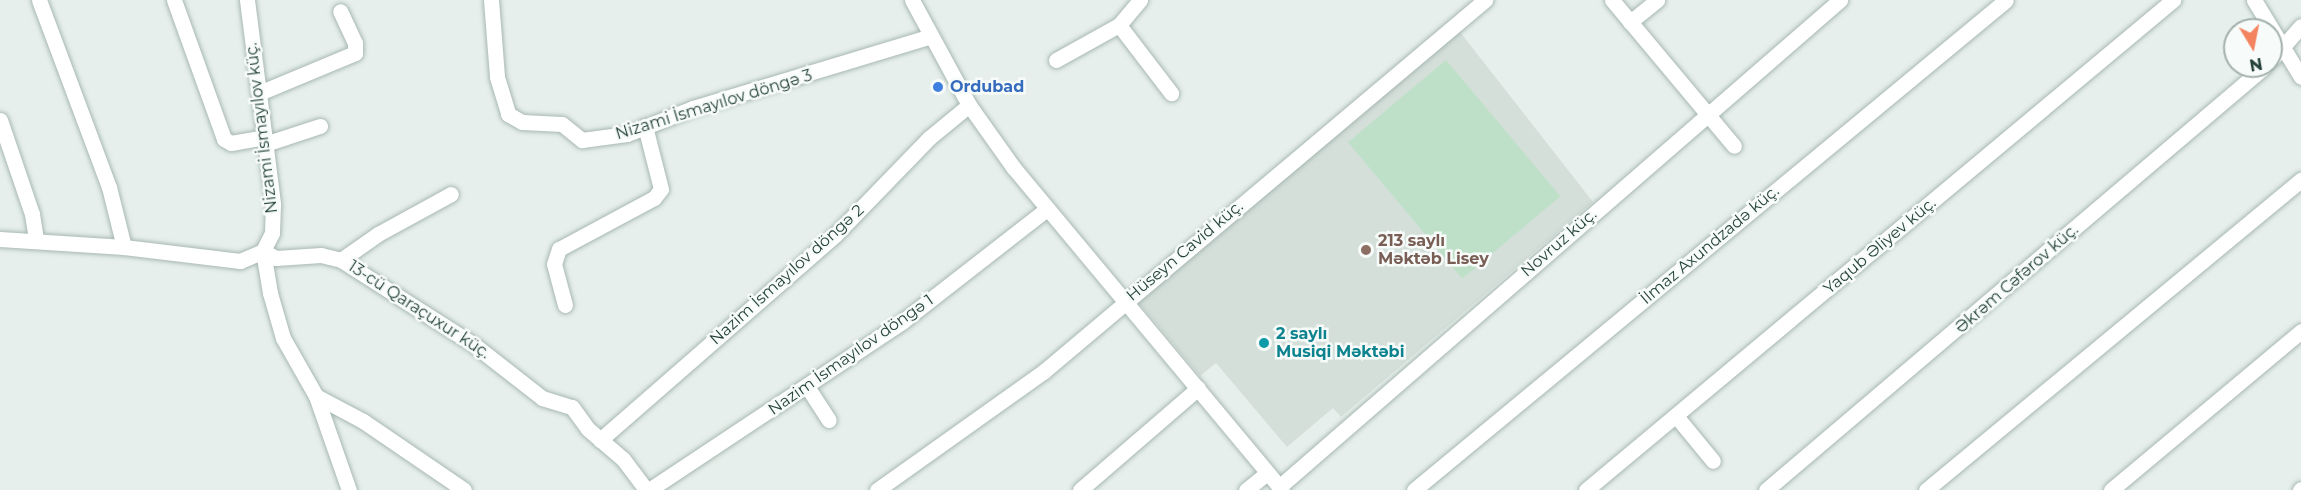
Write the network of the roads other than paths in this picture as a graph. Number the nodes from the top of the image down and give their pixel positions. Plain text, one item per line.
1 (39, 0) edge
2 (174, 0) edge
3 (247, 0) edge
4 (491, 0) edge
5 (912, 0) edge
6 (1140, 0) edge
7 (1485, 0) edge
8 (1611, 0) edge
9 (1657, 0) edge
10 (1840, 0) edge
11 (2006, 0) edge
12 (2173, 0) edge
13 (2254, 0) edge
14 (339, 11) dead end
15 (2265, 18) edge
16 (1630, 22) junction
17 (1119, 25) junction
18 (2301, 26) edge
19 (931, 36) junction
20 (2283, 45) edge
21 (2283, 48) edge
22 (1056, 60) dead end
23 (2301, 77) edge
24 (2251, 78) edge
25 (259, 93) junction
26 (1171, 93) dead end
27 (969, 105) junction
28 (1705, 113) junction
29 (0, 120) edge
30 (320, 126) dead end
31 (645, 126) junction
32 (265, 141) junction
33 (1734, 146) dead end
34 (2301, 180) edge
35 (451, 194) dead end
36 (1047, 209) junction
37 (0, 238) edge
38 (36, 240) junction
39 (124, 247) junction
40 (263, 251) junction
41 (341, 260) junction
42 (1126, 301) junction
43 (565, 304) dead end
44 (2301, 331) edge
45 (808, 388) junction
46 (1198, 388) junction
47 (316, 396) junction
48 (1676, 416) junction
49 (830, 420) dead end
50 (600, 440) junction
51 (1713, 462) dead end
52 (1267, 472) junction
53 (1280, 488) edge
54 (349, 490) edge
55 (464, 490) edge
56 (647, 490) edge
57 (877, 490) edge
58 (1080, 490) edge
59 (1246, 490) edge
60 (1414, 490) edge
61 (1586, 490) edge
62 (1766, 490) edge
63 (1926, 490) edge
64 (2111, 490) edge

1 - 39 street
2 - 32 street
3 - 25 street, Nizami İsmayılov küç.
4 - 31 street, Nizami İsmayılov döngə 3
5 - 19 street
6 - 17 street
7 - 42 street, Hüseyn Cavid küç.
8 - 16 street
9 - 16 street
10 - 28 street, Novruz küç.
11 - 60 street, İlmaz Axundzadə küç.
12 - 48 street, Yaqub Əliyev küç.
13 - 15 street
14 - 25 street
16 - 28 street
17 - 22 street
17 - 26 street
18 - 20 street
19 - 27 street
19 - 31 street, Nizami İsmayılov döngə 3
21 - 23 street
24 - 62 street, Əkrəm Cəfərov küç.
25 - 32 street, Nizami İsmayılov küç.
27 - 36 street
27 - 50 street, Nazim İsmayılov döngə 2
28 - 33 street
28 - 53 street, Novruz küç.
29 - 38 street
30 - 32 street
31 - 43 street
32 - 40 street, Nizami İsmayılov küç.
34 - 63 street
35 - 41 street
36 - 42 street
36 - 45 street, Nazim İsmayılov döngə 1
37 - 38 street
38 - 39 street
39 - 40 street
40 - 41 street, 13-cü Qaraçuxur küç.
40 - 47 street
41 - 50 street, 13-cü Qaraçuxur küç.
42 - 46 street
42 - 57 street, Hüseyn Cavid küç.
44 - 64 street
45 - 49 street
45 - 56 street, Nazim İsmayılov döngə 1
46 - 52 street
46 - 58 street
47 - 54 street
47 - 55 street
48 - 51 street
48 - 61 street, Yaqub Əliyev küç.
50 - 56 street, 13-cü Qaraçuxur küç.
52 - 53 street
52 - 59 street

